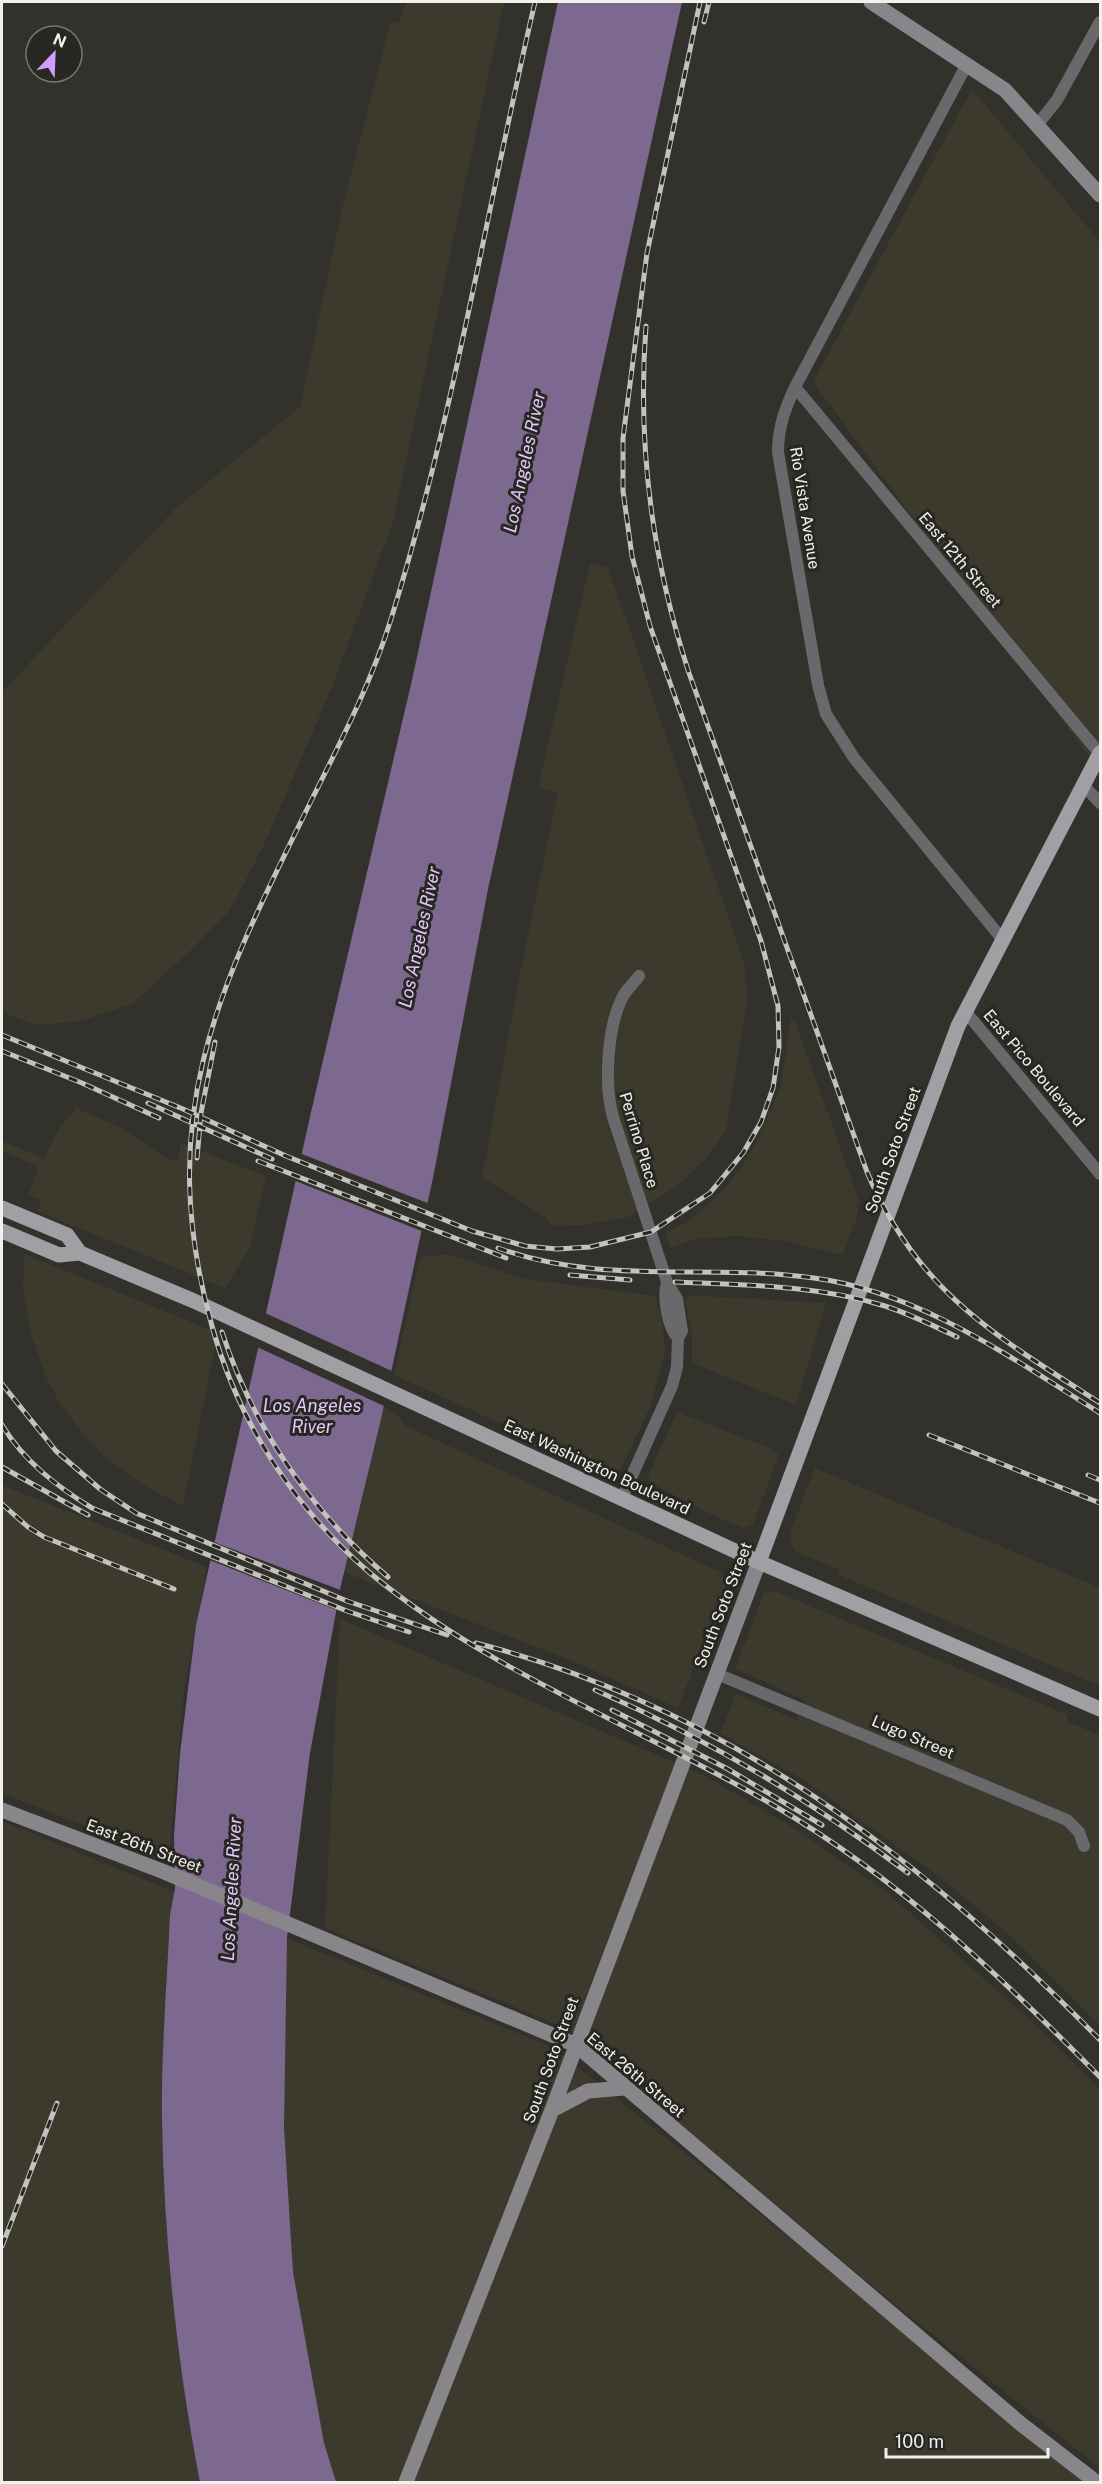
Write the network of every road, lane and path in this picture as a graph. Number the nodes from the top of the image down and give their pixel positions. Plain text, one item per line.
1 (871, 2) edge
2 (1101, 22) edge
3 (967, 64) junction
4 (1038, 124) junction
5 (1101, 195) edge
6 (795, 387) junction
7 (1100, 754) edge
8 (1084, 786) junction
9 (1101, 803) edge
10 (1003, 940) junction
11 (639, 976) dead end
12 (965, 1011) junction
13 (1101, 1174) edge
14 (2, 1208) edge
15 (2, 1231) edge
16 (80, 1253) junction
17 (622, 1498) junction
18 (759, 1562) junction
19 (717, 1674) junction
20 (1101, 1709) edge
21 (2, 1810) edge
22 (1084, 1846) dead end
23 (576, 2045) junction
24 (624, 2088) junction
25 (552, 2110) junction
26 (406, 2482) edge
27 (1096, 2482) edge

1 - 3 main road
2 - 4 street
3 - 4 main road
3 - 6 street, Rio Vista Avenue
4 - 5 main road
6 - 7 street, East 12th Street
6 - 10 street, Rio Vista Avenue
7 - 8 main road, South Soto Street
8 - 9 street
8 - 10 main road, South Soto Street
10 - 12 main road, South Soto Street
11 - 17 street, Perrino Place
12 - 13 street, East Pico Boulevard
12 - 18 main road, South Soto Street
14 - 16 main road, East Washington Boulevard
15 - 16 main road, East Washington Boulevard
16 - 17 main road, East Washington Boulevard
17 - 18 main road, East Washington Boulevard
18 - 19 main road, South Soto Street
18 - 20 main road, East Washington Boulevard
19 - 22 street, Lugo Street
19 - 23 main road, South Soto Street
21 - 23 main road, East 26th Street
23 - 24 main road, East 26th Street
23 - 25 main road, South Soto Street
24 - 25 main road
24 - 27 main road, East 26th Street
25 - 26 main road, South Soto Street

